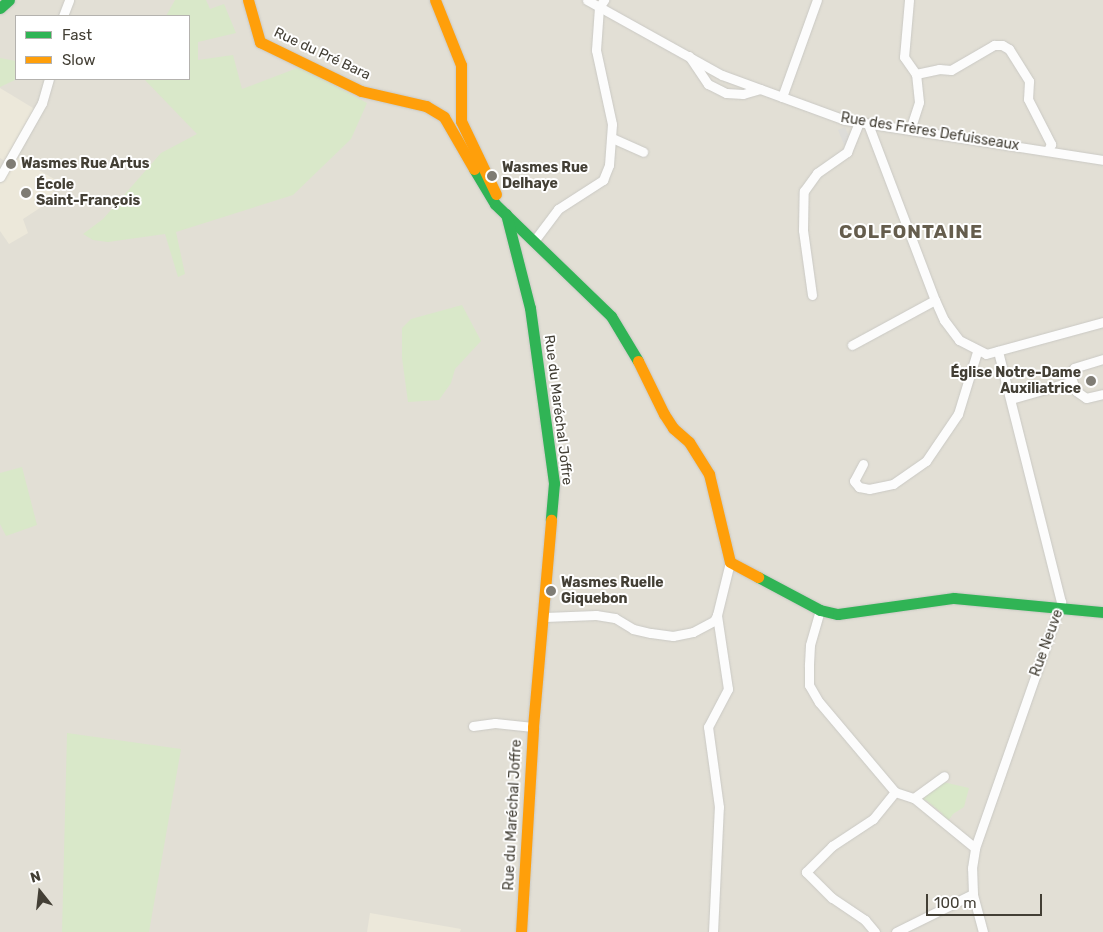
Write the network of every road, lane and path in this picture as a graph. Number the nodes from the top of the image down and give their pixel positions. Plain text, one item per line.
1 (9, 0) edge
2 (69, 0) edge
3 (248, 0) edge
4 (435, 0) edge
5 (587, 0) edge
6 (817, 0) edge
7 (909, 0) edge
8 (602, 3) edge
9 (0, 8) edge
10 (63, 15) edge
11 (689, 56) junction
12 (916, 74) junction
13 (49, 80) edge
14 (760, 89) junction
15 (782, 97) junction
16 (864, 123) junction
17 (910, 130) junction
18 (612, 138) junction
19 (1048, 150) junction
20 (643, 152) dead end
21 (1103, 160) edge
22 (0, 177) edge
23 (506, 214) junction
24 (534, 241) junction
25 (812, 295) dead end
26 (935, 300) junction
27 (1103, 322) edge
28 (852, 345) dead end
29 (998, 351) junction
30 (977, 352) junction
31 (1103, 359) edge
32 (1070, 382) junction
33 (1103, 394) edge
34 (1011, 399) junction
35 (863, 464) dead end
36 (730, 562) junction
37 (820, 610) junction
38 (1057, 610) junction
39 (1103, 612) edge
40 (717, 615) junction
41 (545, 617) junction
42 (473, 726) dead end
43 (533, 727) junction
44 (944, 776) dead end
45 (895, 792) junction
46 (914, 798) junction
47 (976, 848) junction
48 (973, 894) junction
49 (521, 932) edge
50 (712, 932) edge
51 (875, 932) edge
52 (896, 932) edge
53 (983, 932) edge

1 - 9 street
2 - 10 street
3 - 23 street, Rue du Pré Bara
4 - 23 street, Rue du Maréchal Joffre
5 - 8 street, Rue des Frères Defuisseaux
6 - 15 street
7 - 12 street
8 - 11 street, Rue des Frères Defuisseaux
8 - 18 street
11 - 14 street, Rue des Frères Defuisseaux
11 - 14 street, Rue des Frères Defuisseaux
12 - 17 street
12 - 19 street
13 - 22 street
14 - 15 street, Rue des Frères Defuisseaux
15 - 16 street, Rue des Frères Defuisseaux
16 - 17 street, Rue des Frères Defuisseaux
16 - 25 street
16 - 26 street
17 - 19 street, Rue des Frères Defuisseaux
18 - 20 street
18 - 24 street
19 - 21 street, Rue des Frères Defuisseaux
23 - 24 street
23 - 41 street, Rue du Maréchal Joffre
24 - 36 street
26 - 28 street
26 - 30 street
27 - 29 street
29 - 30 street
29 - 34 street, Rue Neuve
30 - 35 street
31 - 32 street
32 - 33 street
32 - 34 street
34 - 38 street, Rue Neuve
36 - 37 street
36 - 40 street
37 - 38 street
37 - 45 street
38 - 39 street
38 - 47 street, Rue Neuve
40 - 41 street
40 - 50 street
41 - 43 street, Rue du Maréchal Joffre
42 - 43 street
43 - 49 street, Rue du Maréchal Joffre
44 - 46 street
45 - 46 street
45 - 51 street
46 - 47 street
47 - 48 street, Rue Neuve
48 - 52 street
48 - 53 street, Rue Neuve

